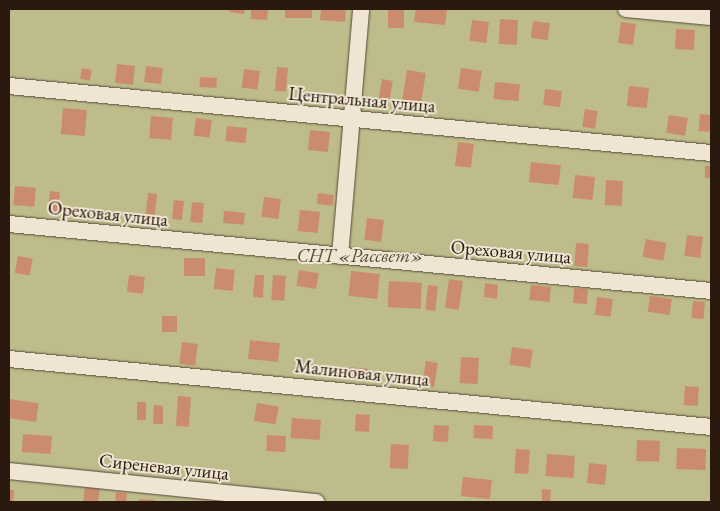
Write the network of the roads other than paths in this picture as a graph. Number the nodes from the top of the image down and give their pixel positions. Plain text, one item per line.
1 (361, 9) edge
2 (626, 9) edge
3 (711, 17) edge
4 (9, 86) edge
5 (350, 118) junction
6 (711, 153) edge
7 (9, 224) edge
8 (340, 256) junction
9 (711, 291) edge
10 (9, 359) edge
11 (711, 427) edge
12 (9, 471) edge
13 (316, 502) edge

1 - 5 street
2 - 3 street
4 - 5 street, Центральная улица
5 - 6 street, Центральная улица
5 - 8 street
7 - 8 street, Ореховая улица
8 - 9 street, Ореховая улица
10 - 11 street, Малиновая улица
12 - 13 street, Сиреневая улица

